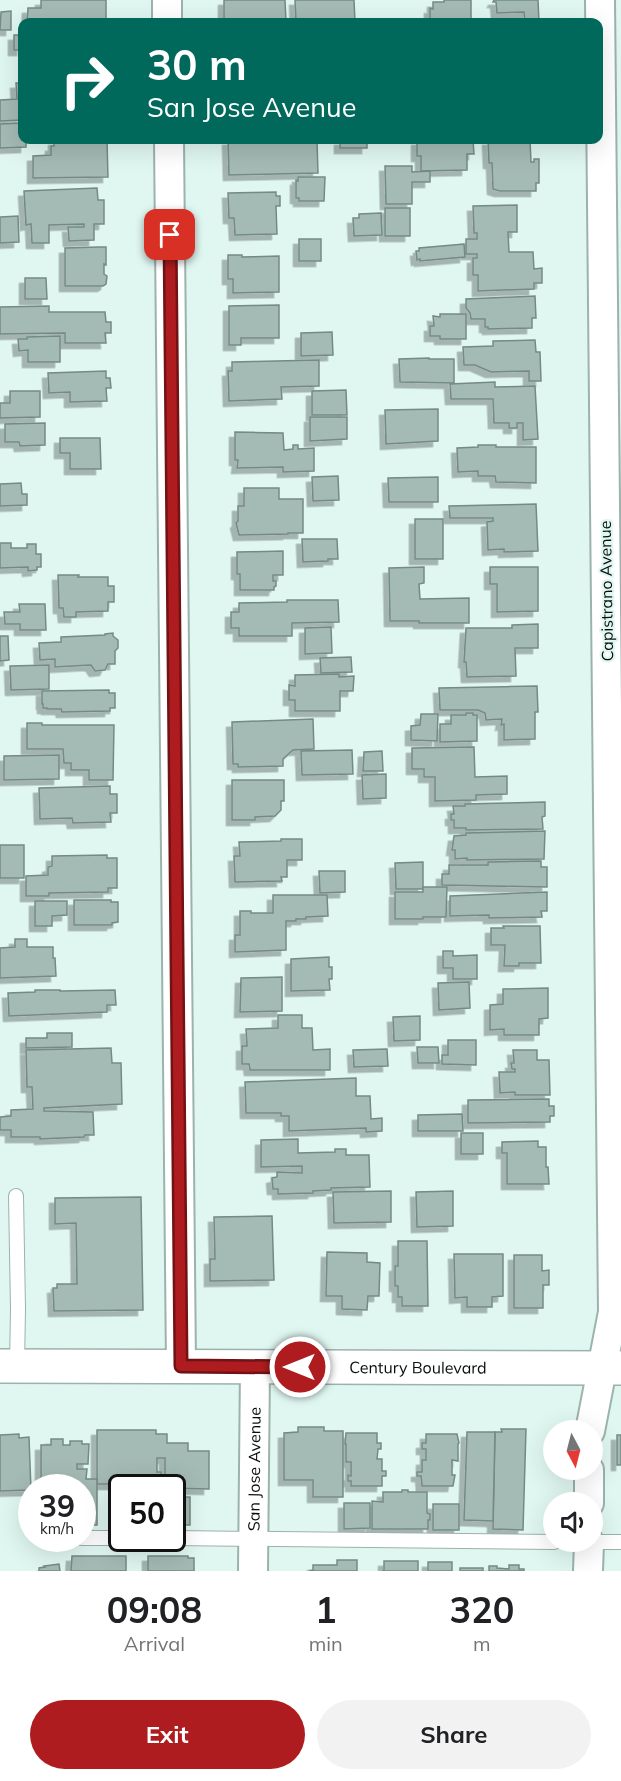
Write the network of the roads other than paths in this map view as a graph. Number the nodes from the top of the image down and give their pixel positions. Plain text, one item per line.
1 (167, 0) edge
2 (600, 0) edge
3 (167, 18) edge
4 (600, 18) edge
5 (169, 144) edge
6 (601, 144) edge
7 (16, 1196) dead end
8 (8, 1366) edge
9 (181, 1366) junction
10 (255, 1366) junction
11 (611, 1368) edge
12 (594, 1420) edge
13 (186, 1538) edge
14 (253, 1539) junction
15 (543, 1542) edge
16 (603, 1542) edge
17 (621, 1542) edge
18 (590, 1552) edge
19 (253, 1571) edge
20 (588, 1571) edge

1 - 3 street
2 - 4 street, Capistrano Avenue
5 - 9 street
6 - 11 street, Capistrano Avenue
7 - 8 lane
8 - 9 main road, Century Boulevard
9 - 10 main road, Century Boulevard
10 - 11 main road, Century Boulevard
10 - 14 street, San Jose Avenue
11 - 12 street, Capistrano Avenue
13 - 14 lane
14 - 15 lane
14 - 19 street, San Jose Avenue
16 - 17 lane
18 - 20 street

